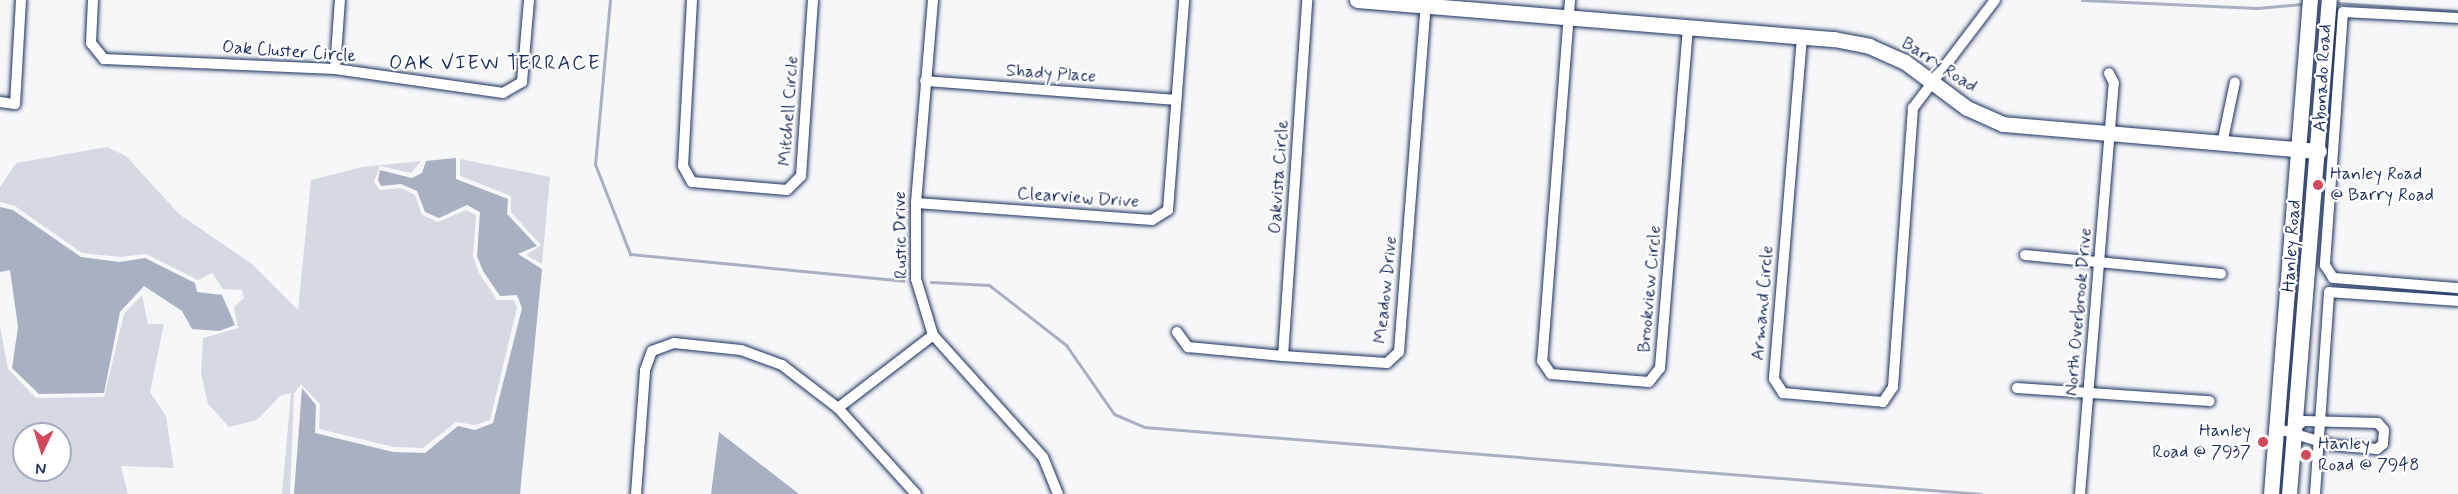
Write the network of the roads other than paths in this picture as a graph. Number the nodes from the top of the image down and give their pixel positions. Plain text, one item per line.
1 (21, 0) edge
2 (93, 0) edge
3 (340, 0) edge
4 (529, 0) edge
5 (692, 0) edge
6 (813, 0) edge
7 (933, 0) edge
8 (1185, 0) edge
9 (1308, 0) edge
10 (1357, 0) edge
11 (1570, 0) edge
12 (1995, 0) edge
13 (2310, 0) edge
14 (2329, 0) edge
15 (1426, 3) edge
16 (1569, 18) junction
17 (2458, 18) edge
18 (1688, 26) junction
19 (1802, 37) junction
20 (335, 69) junction
21 (2109, 73) dead end
22 (925, 81) junction
23 (2235, 82) dead end
24 (1934, 85) junction
25 (1175, 100) junction
26 (0, 102) edge
27 (2110, 134) junction
28 (2222, 144) junction
29 (2298, 150) junction
30 (2319, 151) junction
31 (2336, 152) junction
32 (916, 203) junction
33 (2025, 255) dead end
34 (2101, 262) junction
35 (2221, 274) dead end
36 (2458, 288) edge
37 (2458, 301) edge
38 (1177, 332) dead end
39 (933, 334) junction
40 (1283, 356) junction
41 (2017, 388) dead end
42 (2089, 393) junction
43 (2210, 401) dead end
44 (838, 408) junction
45 (2320, 420) junction
46 (2276, 428) junction
47 (2294, 429) junction
48 (2318, 443) junction
49 (636, 494) edge
50 (916, 494) edge
51 (1058, 494) edge
52 (2080, 494) edge
53 (2271, 494) edge
54 (2289, 494) edge
55 (2315, 494) edge

1 - 26 street
2 - 20 street, Oak Cluster Circle
3 - 20 street
4 - 20 street, Oak Cluster Circle
5 - 6 street, Mitchell Circle
7 - 22 street, Rustic Drive
8 - 25 street, Clearview Drive
9 - 40 street, Oakvista Circle
10 - 15 street, Barry Road
11 - 16 street
12 - 24 street
13 - 29 street, Hanley Road
14 - 30 street, Hanley Road
15 - 16 street, Barry Road
15 - 40 street, Meadow Drive
16 - 18 street, Barry Road
16 - 18 street, Brookview Circle
17 - 31 street, Abonado Road
18 - 19 street, Barry Road
19 - 24 street, Barry Road
19 - 24 street, Armand Circle
21 - 27 street, North Overbrook Drive
22 - 25 street, Shady Place
22 - 32 street, Rustic Drive
23 - 28 street
24 - 27 street, Barry Road
25 - 32 street, Clearview Drive
27 - 28 street, Barry Road
27 - 34 street, North Overbrook Drive
28 - 29 street, Barry Road
29 - 30 street, Barry Road
29 - 46 street, Hanley Road
30 - 31 street, Abonado Road
30 - 47 street, Hanley Road
31 - 36 street, Abonado Road
32 - 39 street, Rustic Drive
33 - 34 street
34 - 35 street
34 - 42 street, North Overbrook Drive
37 - 45 street
38 - 40 street, Meadow Drive
39 - 44 street
39 - 51 street, Rustic Drive
41 - 42 street
42 - 43 street
42 - 52 street, North Overbrook Drive
44 - 49 street
44 - 50 street
45 - 47 street
45 - 48 street
45 - 48 street
46 - 47 street
46 - 53 street, Hanley Road
47 - 48 street
47 - 54 street, Hanley Road
48 - 55 street

